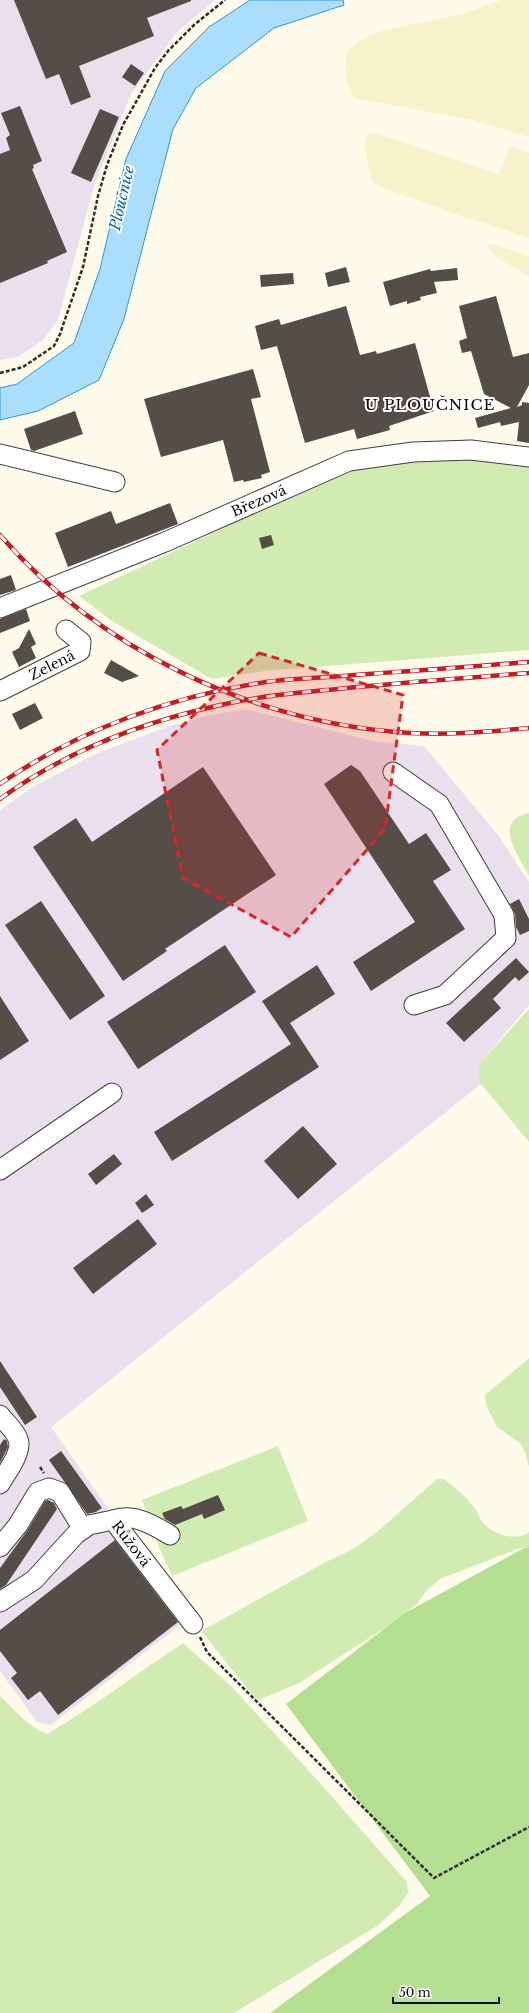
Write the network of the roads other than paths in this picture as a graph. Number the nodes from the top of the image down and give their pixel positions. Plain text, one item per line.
1 (0, 454) edge
2 (529, 457) edge
3 (115, 482) dead end
4 (0, 608) edge
5 (66, 630) dead end
6 (0, 692) edge
7 (393, 772) dead end
8 (414, 1005) dead end
9 (112, 1093) dead end
10 (0, 1170) edge
11 (0, 1414) edge
12 (0, 1484) edge
13 (113, 1520) junction
14 (83, 1529) junction
15 (170, 1535) dead end
16 (0, 1547) edge
17 (0, 1602) edge
18 (193, 1624) road end

1 - 3 street
2 - 4 street, Březová
5 - 6 street, Zelená
7 - 8 street
9 - 10 street
11 - 12 street
13 - 14 street, Růžová
13 - 15 street
13 - 18 street, Růžová
14 - 16 street
14 - 17 street, Růžová

